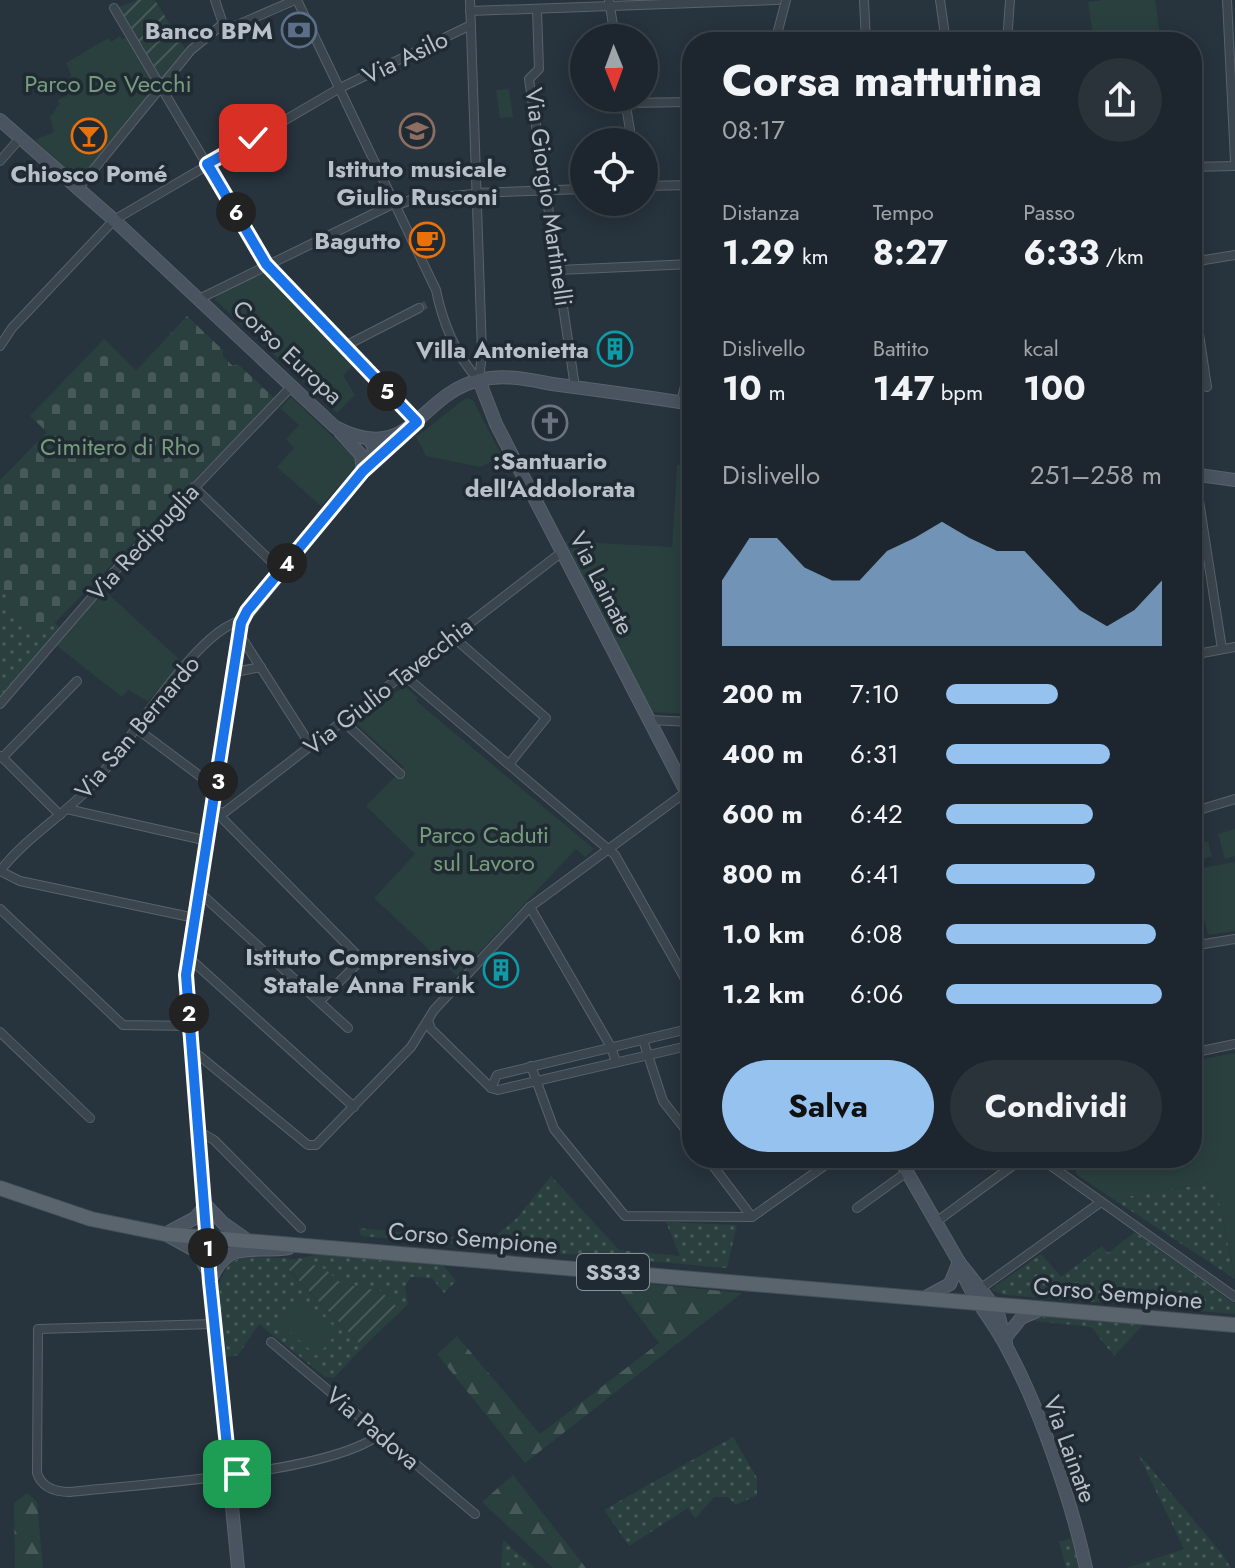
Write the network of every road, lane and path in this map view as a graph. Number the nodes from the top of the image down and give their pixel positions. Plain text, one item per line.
1 (215, 0) edge
2 (296, 0) edge
3 (470, 0) edge
4 (777, 0) edge
5 (786, 0) edge
6 (864, 0) edge
7 (940, 0) edge
8 (1010, 0) edge
9 (1227, 0) edge
10 (609, 3) edge
11 (114, 8) dead end
12 (537, 9) junction
13 (470, 11) junction
14 (223, 24) junction
15 (613, 24) edge
16 (471, 25) junction
17 (778, 32) edge
18 (866, 32) edge
19 (945, 32) edge
20 (1008, 32) edge
21 (162, 86) junction
22 (340, 88) junction
23 (658, 101) edge
24 (682, 102) edge
25 (0, 120) edge
26 (21, 137) junction
27 (0, 161) edge
28 (207, 164) junction
29 (1235, 164) edge
30 (1202, 166) edge
31 (682, 185) edge
32 (658, 186) edge
33 (77, 190) junction
34 (570, 190) edge
35 (547, 192) junction
36 (475, 194) junction
37 (397, 203) junction
38 (114, 220) junction
39 (1235, 255) edge
40 (1202, 260) edge
41 (266, 264) junction
42 (682, 264) edge
43 (558, 270) junction
44 (199, 299) junction
45 (419, 308) tunnel mouth
46 (0, 346) edge
47 (345, 346) junction
48 (482, 353) junction
49 (1202, 354) edge
50 (460, 355) junction
51 (479, 380) junction
52 (292, 386) junction
53 (575, 387) junction
54 (1207, 387) dead end
55 (682, 402) edge
56 (417, 422) junction
57 (335, 427) junction
58 (404, 432) junction
59 (370, 440) junction
60 (363, 471) junction
61 (1202, 476) edge
62 (1235, 480) edge
63 (194, 487) junction
64 (1202, 525) edge
65 (562, 552) junction
66 (280, 570) junction
67 (241, 621) junction
68 (240, 635) junction
69 (452, 636) junction
70 (1235, 647) edge
71 (1222, 649) junction
72 (1202, 653) edge
73 (261, 667) junction
74 (235, 672) junction
75 (405, 676) junction
76 (77, 681) dead end
77 (0, 704) edge
78 (646, 720) junction
79 (344, 722) junction
80 (682, 722) edge
81 (137, 729) junction
82 (311, 746) junction
83 (1, 757) edge
84 (510, 763) junction
85 (400, 774) dead end
86 (682, 785) edge
87 (216, 788) junction
88 (1235, 799) edge
89 (682, 802) edge
90 (1202, 809) edge
91 (63, 812) junction
92 (216, 814) junction
93 (208, 841) junction
94 (608, 847) junction
95 (1, 867) edge
96 (199, 892) junction
97 (530, 907) junction
98 (0, 909) edge
99 (195, 918) junction
100 (1235, 939) edge
101 (1202, 944) edge
102 (188, 957) junction
103 (682, 974) edge
104 (320, 1001) junction
105 (428, 1020) junction
106 (190, 1026) junction
107 (348, 1028) dead end
108 (682, 1030) edge
109 (0, 1032) edge
110 (643, 1040) junction
111 (1235, 1044) edge
112 (611, 1047) junction
113 (682, 1047) edge
114 (191, 1049) junction
115 (1202, 1051) edge
116 (647, 1055) junction
117 (616, 1062) junction
118 (531, 1066) junction
119 (535, 1081) junction
120 (491, 1088) junction
121 (354, 1107) junction
122 (90, 1118) dead end
123 (682, 1125) edge
124 (198, 1131) junction
125 (715, 1168) edge
126 (821, 1168) edge
127 (905, 1168) edge
128 (1009, 1168) edge
129 (1054, 1168) edge
130 (907, 1172) junction
131 (0, 1188) edge
132 (1101, 1202) junction
133 (206, 1205) junction
134 (857, 1208) dead end
135 (752, 1217) junction
136 (936, 1222) junction
137 (301, 1228) dead end
138 (165, 1234) junction
139 (207, 1237) junction
140 (247, 1240) junction
141 (303, 1245) junction
142 (959, 1262) junction
143 (210, 1282) junction
144 (978, 1296) junction
145 (1235, 1297) edge
146 (924, 1298) junction
147 (993, 1305) junction
148 (1046, 1309) junction
149 (214, 1324) junction
150 (1235, 1325) edge
151 (271, 1342) dead end
152 (1006, 1342) junction
153 (380, 1434) junction
154 (230, 1475) junction
155 (475, 1514) dead end
156 (238, 1568) edge
157 (1086, 1568) edge

1 - 14 street
2 - 14 street
2 - 22 street
3 - 13 street
4 - 10 street
5 - 17 street
6 - 18 street
7 - 19 street
8 - 20 street
9 - 29 street
10 - 12 street
10 - 15 street
11 - 21 street
12 - 13 street
12 - 35 street, Via Giorgio Martinelli
13 - 16 street
14 - 21 street
16 - 22 street, Via Asilo
16 - 36 street
21 - 28 street
21 - 33 street
22 - 28 street, Via Asilo
22 - 37 street
23 - 24 street
25 - 26 street, Corso Europa
26 - 27 street
26 - 33 street, Corso Europa
28 - 38 street, Via Asilo
28 - 41 street
29 - 30 street
31 - 32 street
33 - 38 street, Corso Europa
34 - 35 street
35 - 36 street
35 - 43 street, Via Giorgio Martinelli
36 - 37 street
36 - 48 street
37 - 41 street
37 - 50 street
38 - 44 street, Corso Europa
38 - 46 street, Via Asilo
39 - 40 street
41 - 44 street
41 - 47 street
42 - 43 street
43 - 53 street, Via Giorgio Martinelli
44 - 52 street, Corso Europa
45 - 47 street
47 - 56 street
48 - 50 street
48 - 51 street
49 - 54 street
50 - 51 street
51 - 53 street
51 - 56 street
51 - 65 street, Via Lainate
52 - 57 street, Corso Europa
52 - 63 street, Via Redipuglia
53 - 55 street
56 - 58 street
57 - 59 street, Corso Europa
57 - 60 street
58 - 59 street
58 - 60 street
59 - 60 street
60 - 66 street
61 - 62 street
63 - 66 street
63 - 77 street, Via Redipuglia
64 - 71 street
65 - 69 street, Via Giulio Tavecchia
65 - 78 street, Via Lainate
66 - 67 street
67 - 68 street
67 - 81 street, Via San Bernardo
68 - 73 street
68 - 74 street
69 - 75 street, Via Giulio Tavecchia
69 - 84 street
70 - 71 street
71 - 72 street
73 - 74 street
73 - 82 street
74 - 87 street
75 - 79 street, Via Giulio Tavecchia
75 - 84 street
76 - 83 street
78 - 80 street
78 - 86 street, Via Lainate
79 - 82 street, Via Giulio Tavecchia
79 - 85 street
81 - 87 street
81 - 91 street, Via San Bernardo
82 - 92 street, Via Giulio Tavecchia
83 - 91 street
84 - 94 street
87 - 92 street
88 - 90 street
89 - 94 street
91 - 93 street
91 - 95 street, Via San Bernardo
92 - 93 street
92 - 104 street
93 - 96 street
94 - 97 street
94 - 103 street
95 - 99 street
96 - 99 street
96 - 104 street
97 - 105 street
97 - 112 street
98 - 106 street
99 - 102 street
100 - 101 street
102 - 106 street
102 - 121 street
104 - 107 street
105 - 120 street
105 - 121 street
106 - 114 street
108 - 110 street
109 - 122 street
110 - 112 street
110 - 116 street
111 - 115 street
112 - 117 street
112 - 118 street
113 - 116 street
114 - 121 street
114 - 124 street
116 - 117 street
116 - 123 street
117 - 119 street
118 - 119 street
118 - 120 street
119 - 120 street
119 - 135 street
124 - 133 street
124 - 137 street
125 - 135 street
126 - 135 street
127 - 130 street, Via Lainate
128 - 136 street
129 - 132 street
130 - 134 street
130 - 136 street, Via Lainate
131 - 138 main road, Corso Sempione / SS33
132 - 144 street
132 - 145 street
133 - 138 street
133 - 139 street
133 - 140 street
136 - 142 street, Via Lainate
138 - 139 main road, Corso Sempione / SS33
138 - 143 street
139 - 140 main road, Corso Sempione / SS33
139 - 143 street
140 - 141 main road, Corso Sempione / SS33
141 - 143 street
141 - 146 main road, Corso Sempione / SS33
142 - 144 street, Via Lainate
142 - 146 street
143 - 149 street
144 - 146 main road, Corso Sempione / SS33
144 - 147 main road, Corso Sempione / SS33
144 - 152 street, Via Lainate
147 - 148 main road, Corso Sempione / SS33
147 - 152 street, Via Lainate
148 - 150 main road, Corso Sempione / SS33
148 - 152 street
149 - 154 street
149 - 154 street
151 - 153 street, Via Padova
152 - 157 street, Via Lainate
153 - 154 street
153 - 155 street, Via Padova
154 - 156 street

